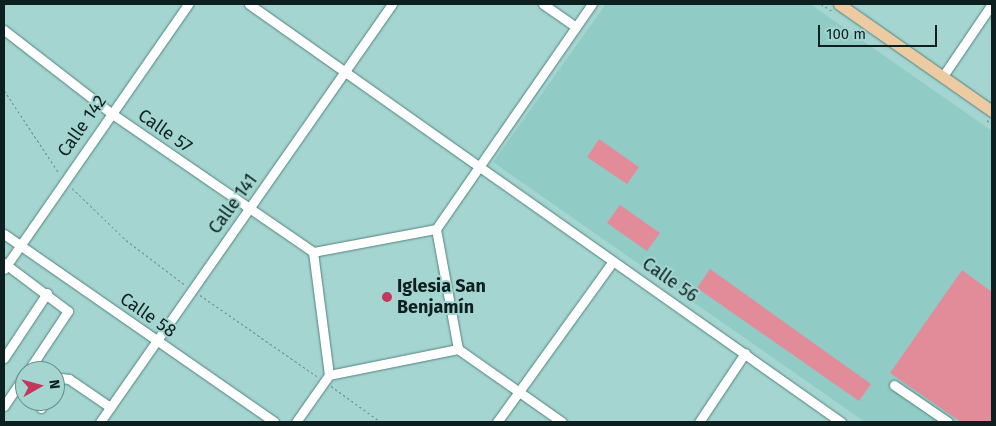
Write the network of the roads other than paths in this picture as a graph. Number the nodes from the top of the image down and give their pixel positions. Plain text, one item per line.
1 (188, 4) edge
2 (249, 4) edge
3 (392, 4) edge
4 (543, 4) edge
5 (592, 4) edge
6 (839, 4) edge
7 (992, 4) edge
8 (576, 27) junction
9 (4, 30) edge
10 (346, 70) junction
11 (943, 76) junction
12 (992, 111) edge
13 (111, 113) junction
14 (480, 165) junction
15 (249, 210) junction
16 (436, 229) junction
17 (4, 234) edge
18 (20, 245) junction
19 (313, 252) junction
20 (614, 261) junction
21 (5, 266) edge
22 (47, 293) junction
23 (157, 341) junction
24 (458, 349) junction
25 (745, 353) junction
26 (4, 358) edge
27 (34, 361) edge
28 (65, 378) edge
29 (327, 378) junction
30 (894, 384) dead end
31 (15, 390) edge
32 (519, 391) junction
33 (4, 406) edge
34 (110, 407) junction
35 (100, 422) edge
36 (274, 422) edge
37 (296, 422) edge
38 (497, 422) edge
39 (562, 422) edge
40 (699, 422) edge
41 (841, 422) edge
42 (948, 422) edge

1 - 13 street, Calle 142
2 - 10 street, Calle 56
3 - 10 street, Calle 141
4 - 8 street
5 - 8 street
6 - 11 main road
7 - 11 street
8 - 14 street
9 - 13 street, Calle 57
10 - 14 street, Calle 56
10 - 15 street, Calle 141
11 - 12 main road
13 - 15 street, Calle 57
13 - 18 street, Calle 142
14 - 16 street
14 - 20 street, Calle 56
15 - 19 street, Calle 57
15 - 23 street, Calle 141
16 - 19 street
16 - 24 street
17 - 18 street, Calle 58
18 - 21 street, Calle 142
18 - 23 street, Calle 58
19 - 29 street
20 - 25 street, Calle 56
20 - 32 street
21 - 22 street
22 - 26 street
22 - 27 street
23 - 34 street, Calle 141
23 - 36 street, Calle 58
24 - 29 street
24 - 32 street
25 - 40 street
25 - 41 street, Calle 56
28 - 34 street
29 - 37 street
30 - 42 street
31 - 33 street
32 - 38 street
32 - 39 street
34 - 35 street, Calle 141

